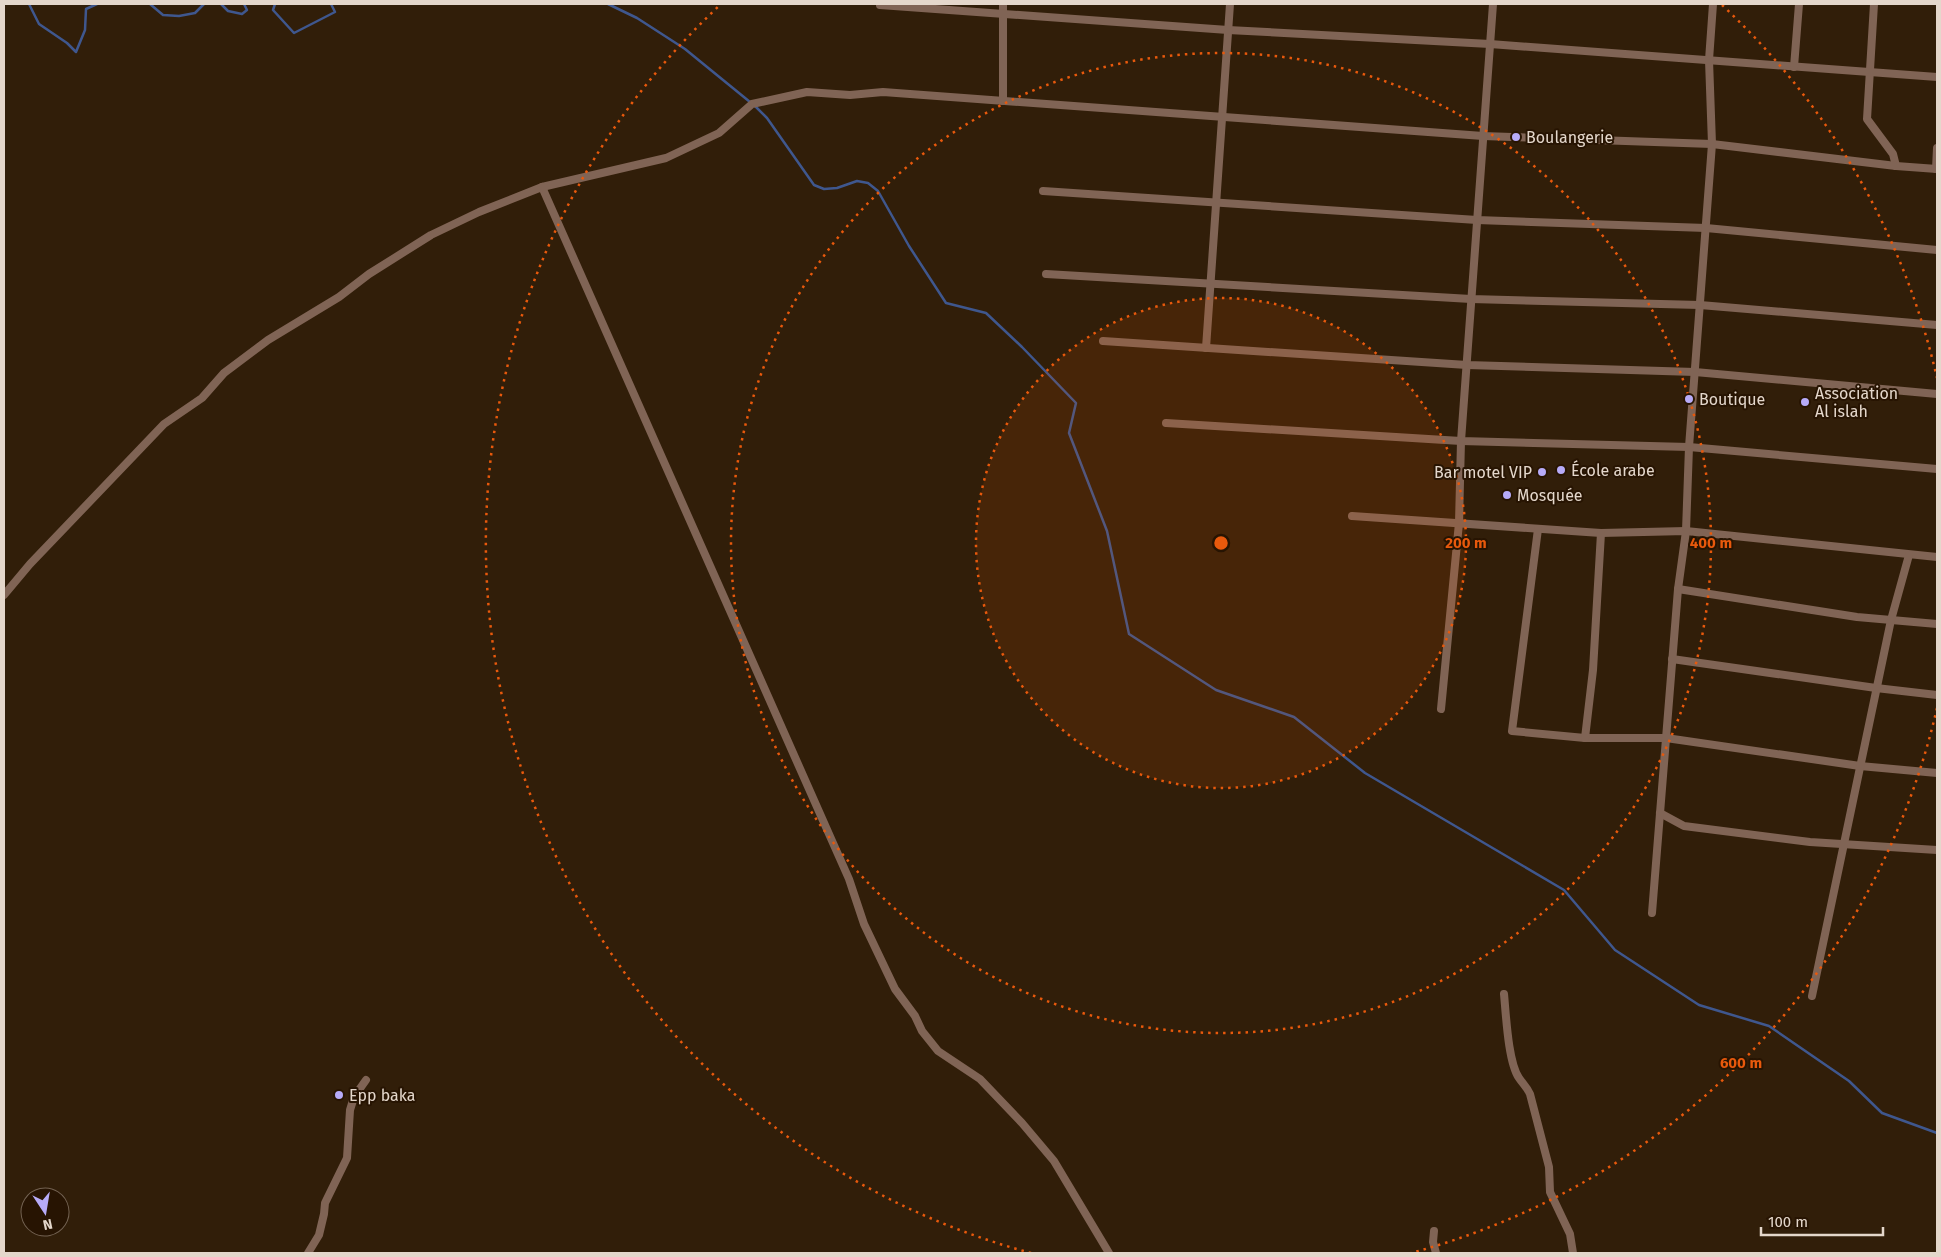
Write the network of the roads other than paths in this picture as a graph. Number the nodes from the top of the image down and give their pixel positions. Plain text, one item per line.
1 (1003, 4) edge
2 (1230, 4) edge
3 (1493, 4) edge
4 (1713, 4) edge
5 (1799, 4) edge
6 (1874, 4) edge
7 (880, 5) dead end
8 (1003, 14) junction
9 (1228, 30) junction
10 (1490, 44) junction
11 (1709, 60) junction
12 (1794, 67) junction
13 (1869, 72) junction
14 (1937, 77) edge
15 (1003, 101) junction
16 (1222, 117) junction
17 (1484, 136) junction
18 (1712, 144) junction
19 (1937, 148) edge
20 (1896, 166) junction
21 (1936, 169) edge
22 (542, 188) junction
23 (1043, 191) dead end
24 (1215, 202) junction
25 (1477, 220) junction
26 (1706, 228) junction
27 (1937, 250) edge
28 (1046, 274) dead end
29 (1209, 284) junction
30 (1472, 299) junction
31 (1700, 305) junction
32 (1937, 325) edge
33 (1103, 341) dead end
34 (1206, 348) junction
35 (1467, 365) junction
36 (1694, 372) junction
37 (1937, 394) edge
38 (1166, 423) dead end
39 (1461, 441) junction
40 (1689, 447) junction
41 (1937, 469) edge
42 (1352, 516) dead end
43 (1459, 523) junction
44 (1538, 529) junction
45 (1686, 531) junction
46 (1601, 533) junction
47 (1909, 555) junction
48 (1937, 557) edge
49 (1678, 589) junction
50 (4, 595) edge
51 (1890, 620) junction
52 (1937, 624) edge
53 (1672, 659) junction
54 (1876, 688) junction
55 (1937, 695) edge
56 (1441, 709) dead end
57 (1585, 738) junction
58 (1666, 738) junction
59 (1860, 766) junction
60 (1937, 773) edge
61 (1660, 814) junction
62 (1844, 844) junction
63 (1937, 850) edge
64 (1652, 913) dead end
65 (1504, 994) dead end
66 (1812, 996) dead end
67 (366, 1080) dead end
68 (1434, 1230) dead end
69 (308, 1253) edge
70 (1108, 1253) edge
71 (1436, 1253) edge
72 (1573, 1253) edge

1 - 8 street
2 - 9 street
3 - 10 street
4 - 11 street
5 - 12 street
6 - 13 street
7 - 8 street
8 - 9 street
8 - 15 street
9 - 10 street
9 - 16 street
10 - 11 street
10 - 17 street
11 - 12 street
11 - 18 street
12 - 13 street
13 - 14 street
13 - 20 street
15 - 16 street
15 - 22 street
16 - 17 street
16 - 24 street
17 - 18 street
17 - 25 street
18 - 20 street
18 - 26 street
19 - 21 street
20 - 21 street
22 - 50 street
22 - 70 street
23 - 24 street
24 - 25 street
24 - 29 street
25 - 26 street
25 - 30 street
26 - 27 street
26 - 31 street
28 - 29 street
29 - 30 street
29 - 34 street
30 - 31 street
30 - 35 street
31 - 32 street
31 - 36 street
33 - 34 street
34 - 35 street
35 - 36 street
35 - 39 street
36 - 37 street
36 - 40 street
38 - 39 street
39 - 40 street
39 - 43 street
40 - 41 street
40 - 45 street
42 - 43 street
43 - 44 street
43 - 56 street
44 - 46 street
44 - 57 street
45 - 46 street
45 - 47 street
45 - 49 street
46 - 57 street
47 - 48 street
47 - 51 street
49 - 51 street
49 - 53 street
51 - 52 street
51 - 54 street
53 - 54 street
53 - 58 street
54 - 55 street
54 - 59 street
57 - 58 street
58 - 59 street
58 - 61 street
59 - 60 street
59 - 62 street
61 - 62 street
61 - 64 street
62 - 63 street
62 - 66 street
65 - 72 street
67 - 69 street
68 - 71 street

